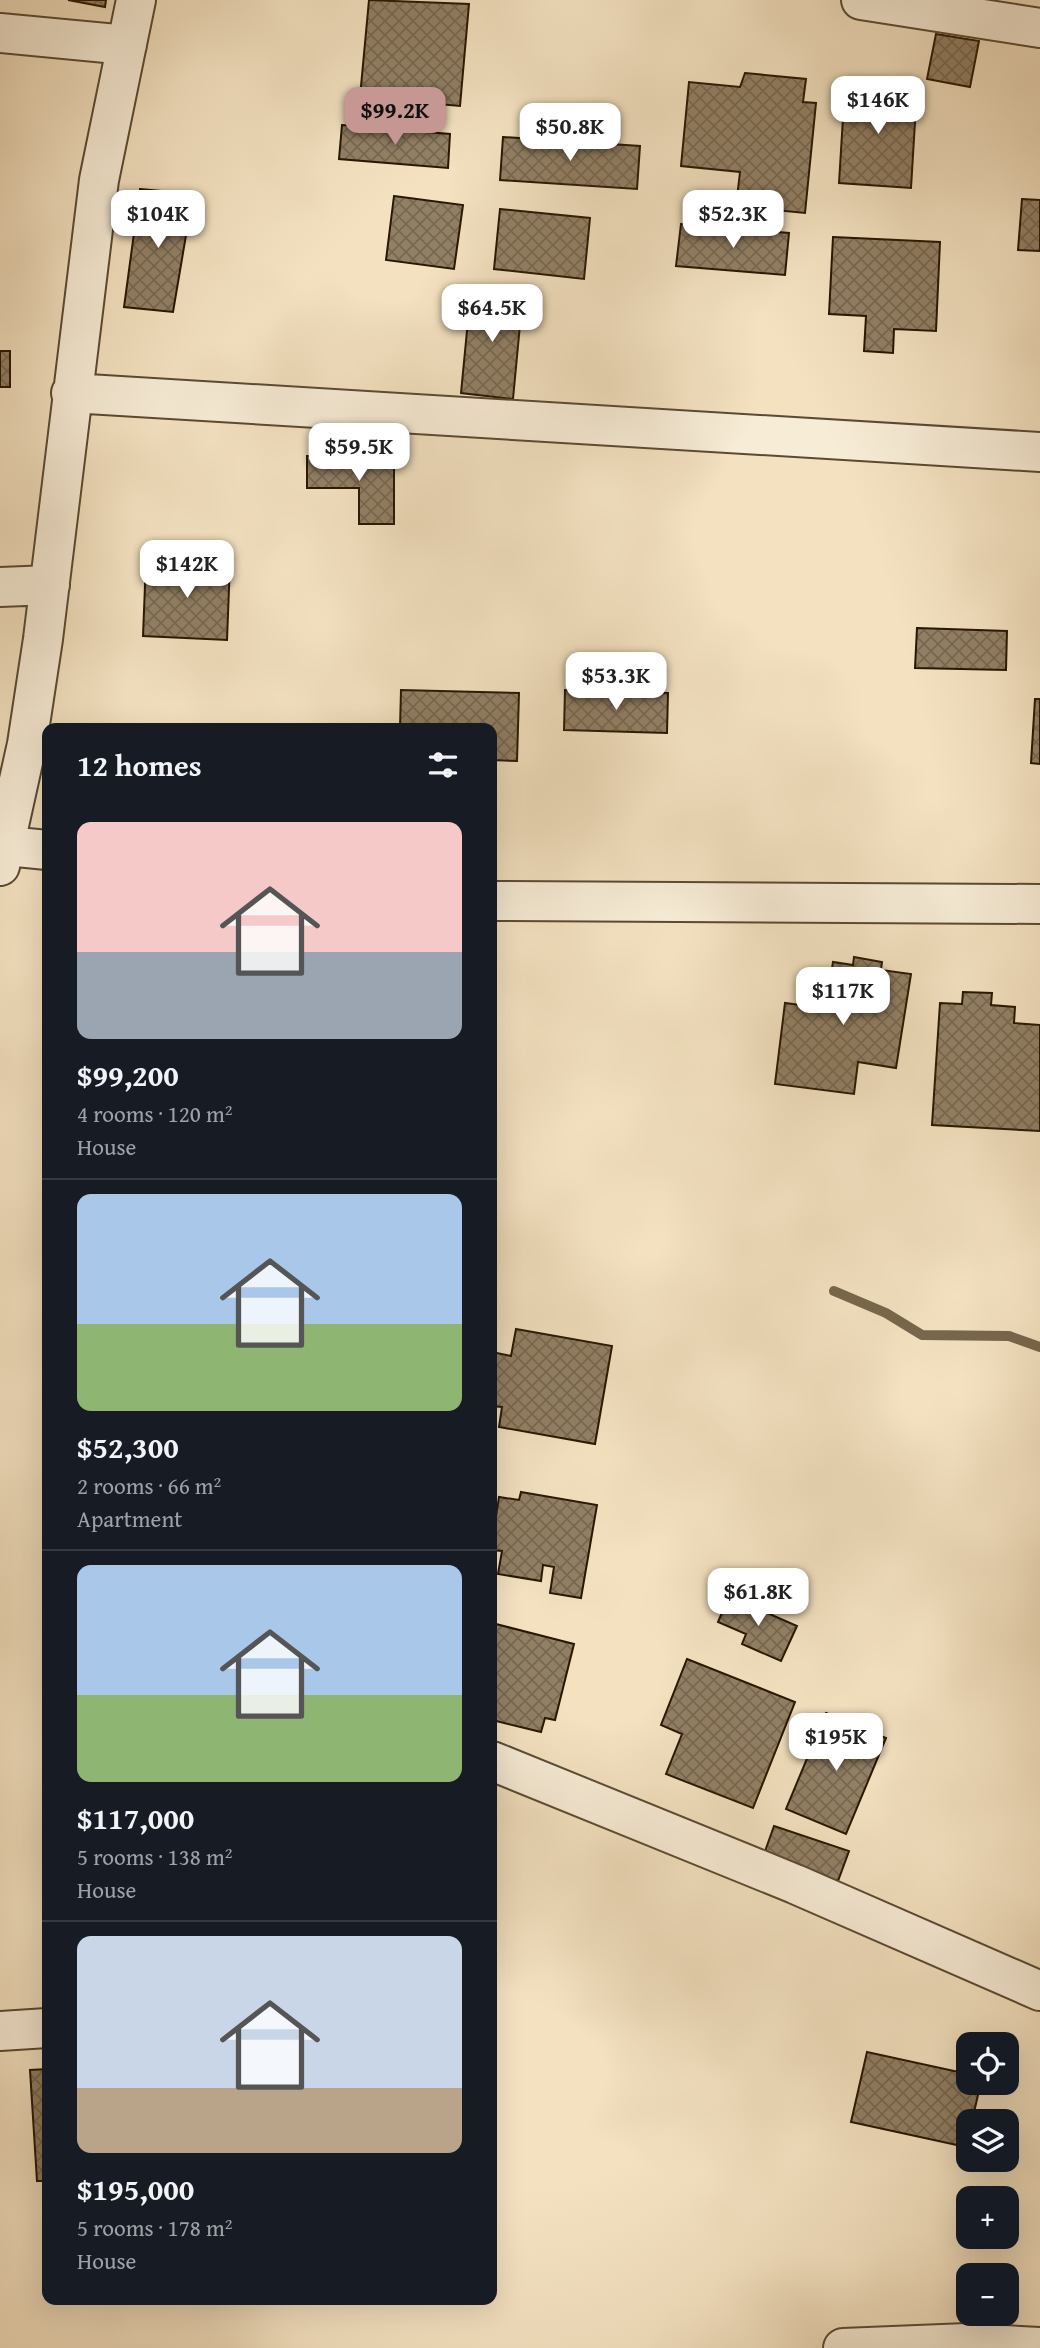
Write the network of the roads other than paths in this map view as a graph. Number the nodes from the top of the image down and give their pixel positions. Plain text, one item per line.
1 (136, 0) edge
2 (862, 0) edge
3 (1040, 29) edge
4 (0, 33) edge
5 (127, 45) junction
6 (72, 393) junction
7 (1040, 452) edge
8 (50, 585) junction
9 (0, 587) edge
10 (42, 851) edge
11 (3, 856) edge
12 (497, 901) edge
13 (1040, 904) edge
14 (497, 1763) edge
15 (1040, 1991) edge
16 (42, 2028) edge
17 (0, 2031) edge
18 (1040, 2347) edge
19 (843, 2348) edge

1 - 5 street
2 - 3 street
4 - 5 street
5 - 6 street
6 - 7 street
6 - 8 street
8 - 9 street
8 - 11 street
10 - 11 street
12 - 13 street
14 - 15 street
16 - 17 street
18 - 19 street

